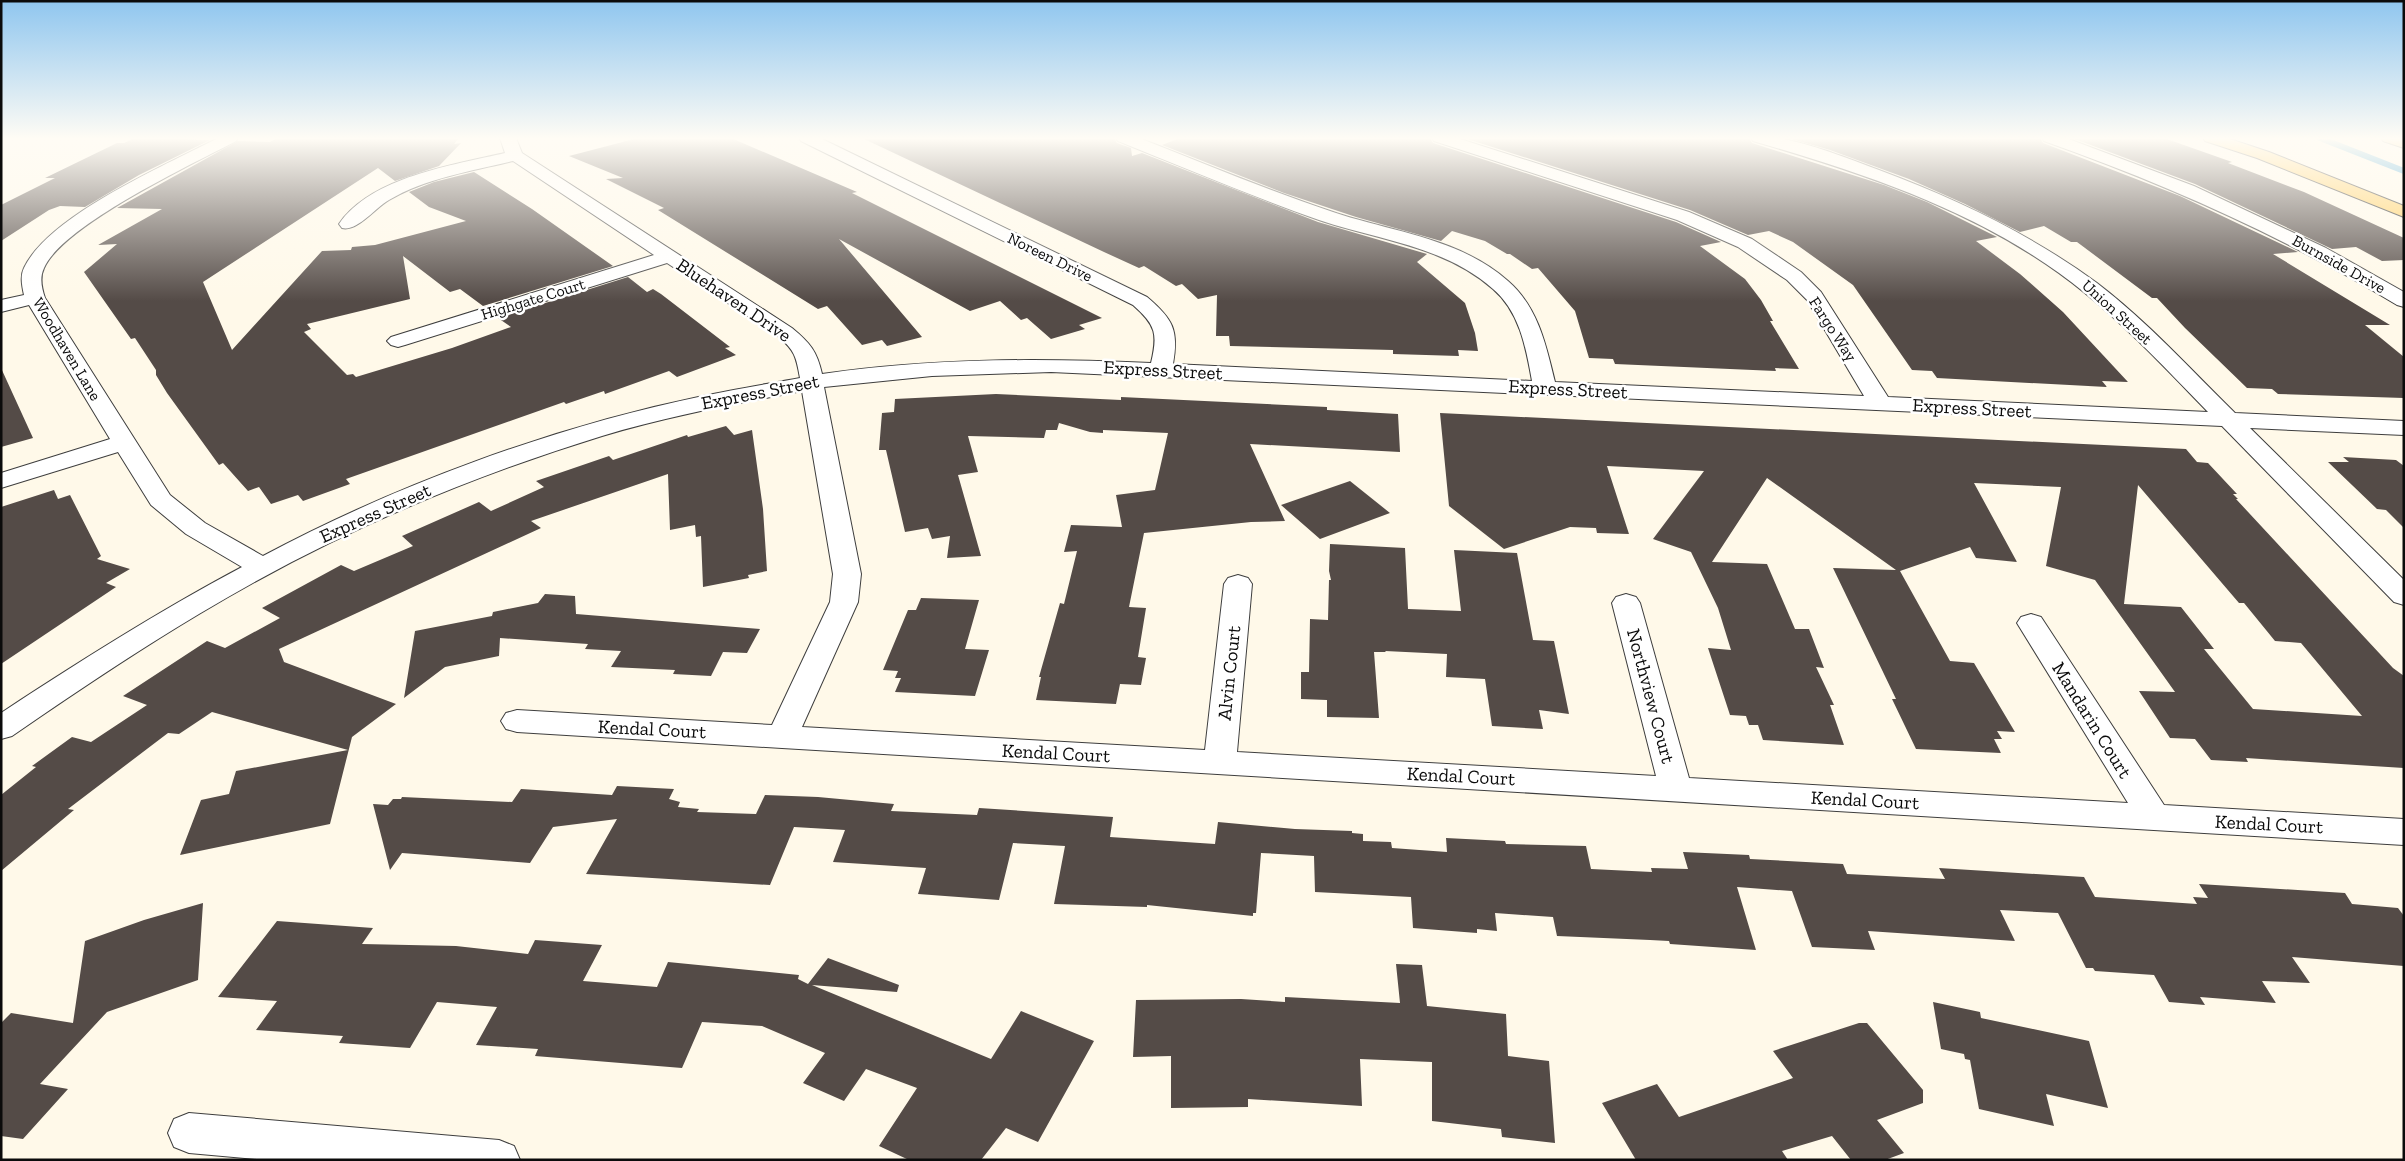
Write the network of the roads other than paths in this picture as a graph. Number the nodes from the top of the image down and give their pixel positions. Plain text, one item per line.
1 (133, 192) edge
2 (392, 192) edge
3 (577, 192) edge
4 (918, 192) edge
5 (1264, 192) edge
6 (1609, 192) edge
7 (1923, 192) edge
8 (2192, 192) edge
9 (2355, 192) edge
10 (2404, 212) edge
11 (348, 224) dead end
12 (669, 256) junction
13 (35, 298) junction
14 (2404, 301) edge
15 (1, 306) edge
16 (398, 341) dead end
17 (1161, 370) junction
18 (813, 382) junction
19 (1545, 388) junction
20 (1880, 403) junction
21 (2227, 420) junction
22 (2404, 428) edge
23 (124, 442) junction
24 (1, 481) edge
25 (261, 566) junction
26 (1238, 584) dead end
27 (2404, 596) edge
28 (1626, 603) dead end
29 (2031, 623) dead end
30 (517, 721) dead end
31 (1, 728) edge
32 (782, 737) junction
33 (1220, 762) junction
34 (1676, 789) junction
35 (2154, 817) junction
36 (2404, 832) edge
37 (189, 1133) dead end
38 (498, 1160) edge

1 - 13 street, Woodhaven Lane
2 - 11 street
3 - 12 street, Bluehaven Drive
4 - 17 street, Noreen Drive
5 - 19 street
6 - 20 street, Fargo Way
7 - 21 street, Union Street
8 - 14 street, Burnside Drive
9 - 10 main road
12 - 16 street, Highgate Court
12 - 18 street, Bluehaven Drive
13 - 15 street
13 - 23 street, Woodhaven Lane
17 - 18 street, Express Street
17 - 19 street, Express Street
18 - 25 street, Express Street
18 - 32 street, Bluehaven Drive
19 - 20 street, Express Street
20 - 21 street, Express Street
21 - 22 street, Express Street
21 - 27 street, Union Street
23 - 24 street
23 - 25 street, Woodhaven Lane
25 - 31 street, Express Street
26 - 33 street, Alvin Court
28 - 34 street, Northview Court
29 - 35 street, Mandarin Court
30 - 32 street, Kendal Court
32 - 33 street, Kendal Court
33 - 34 street, Kendal Court
34 - 35 street, Kendal Court
35 - 36 street, Kendal Court
37 - 38 street

